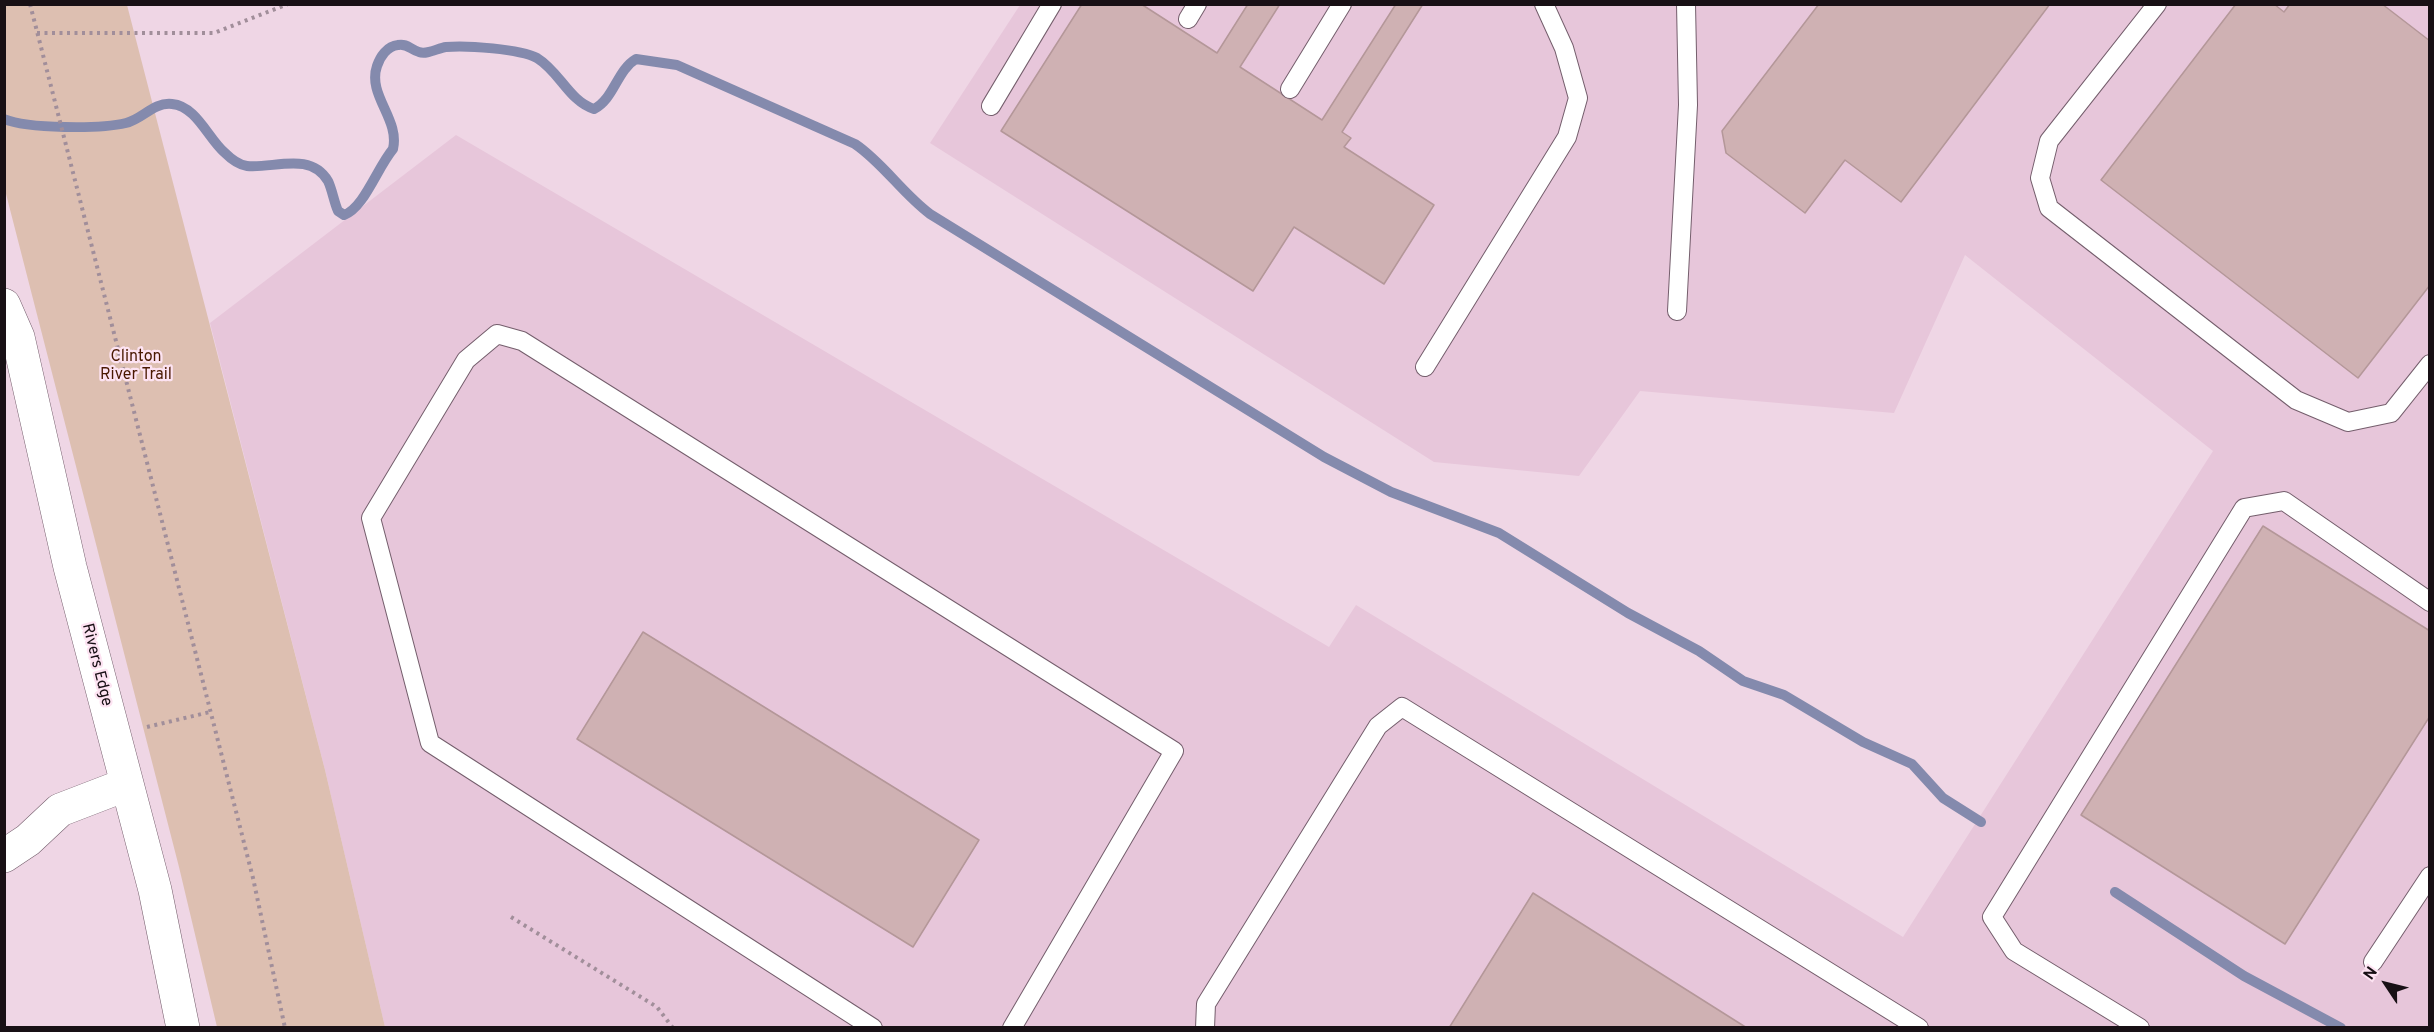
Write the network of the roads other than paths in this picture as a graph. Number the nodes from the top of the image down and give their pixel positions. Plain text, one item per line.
1 (1052, 4) edge
2 (1342, 4) edge
3 (1544, 4) edge
4 (1686, 4) edge
5 (2157, 4) edge
6 (1290, 88) dead end
7 (992, 106) dead end
8 (4, 305) edge
9 (1677, 311) dead end
10 (2430, 364) edge
11 (1425, 368) dead end
12 (2430, 602) edge
13 (125, 785) junction
14 (4, 856) edge
15 (2430, 876) edge
16 (2373, 962) dead end
17 (183, 1028) edge
18 (873, 1028) edge
19 (1012, 1028) edge
20 (1205, 1028) edge
21 (1919, 1028) edge
22 (2140, 1028) edge

1 - 7 lane
2 - 6 lane
3 - 11 lane
4 - 9 lane
5 - 10 lane
8 - 13 street, Rivers Edge
12 - 22 lane
13 - 14 street
13 - 17 street, Rivers Edge
15 - 16 lane
18 - 19 lane
20 - 21 lane

